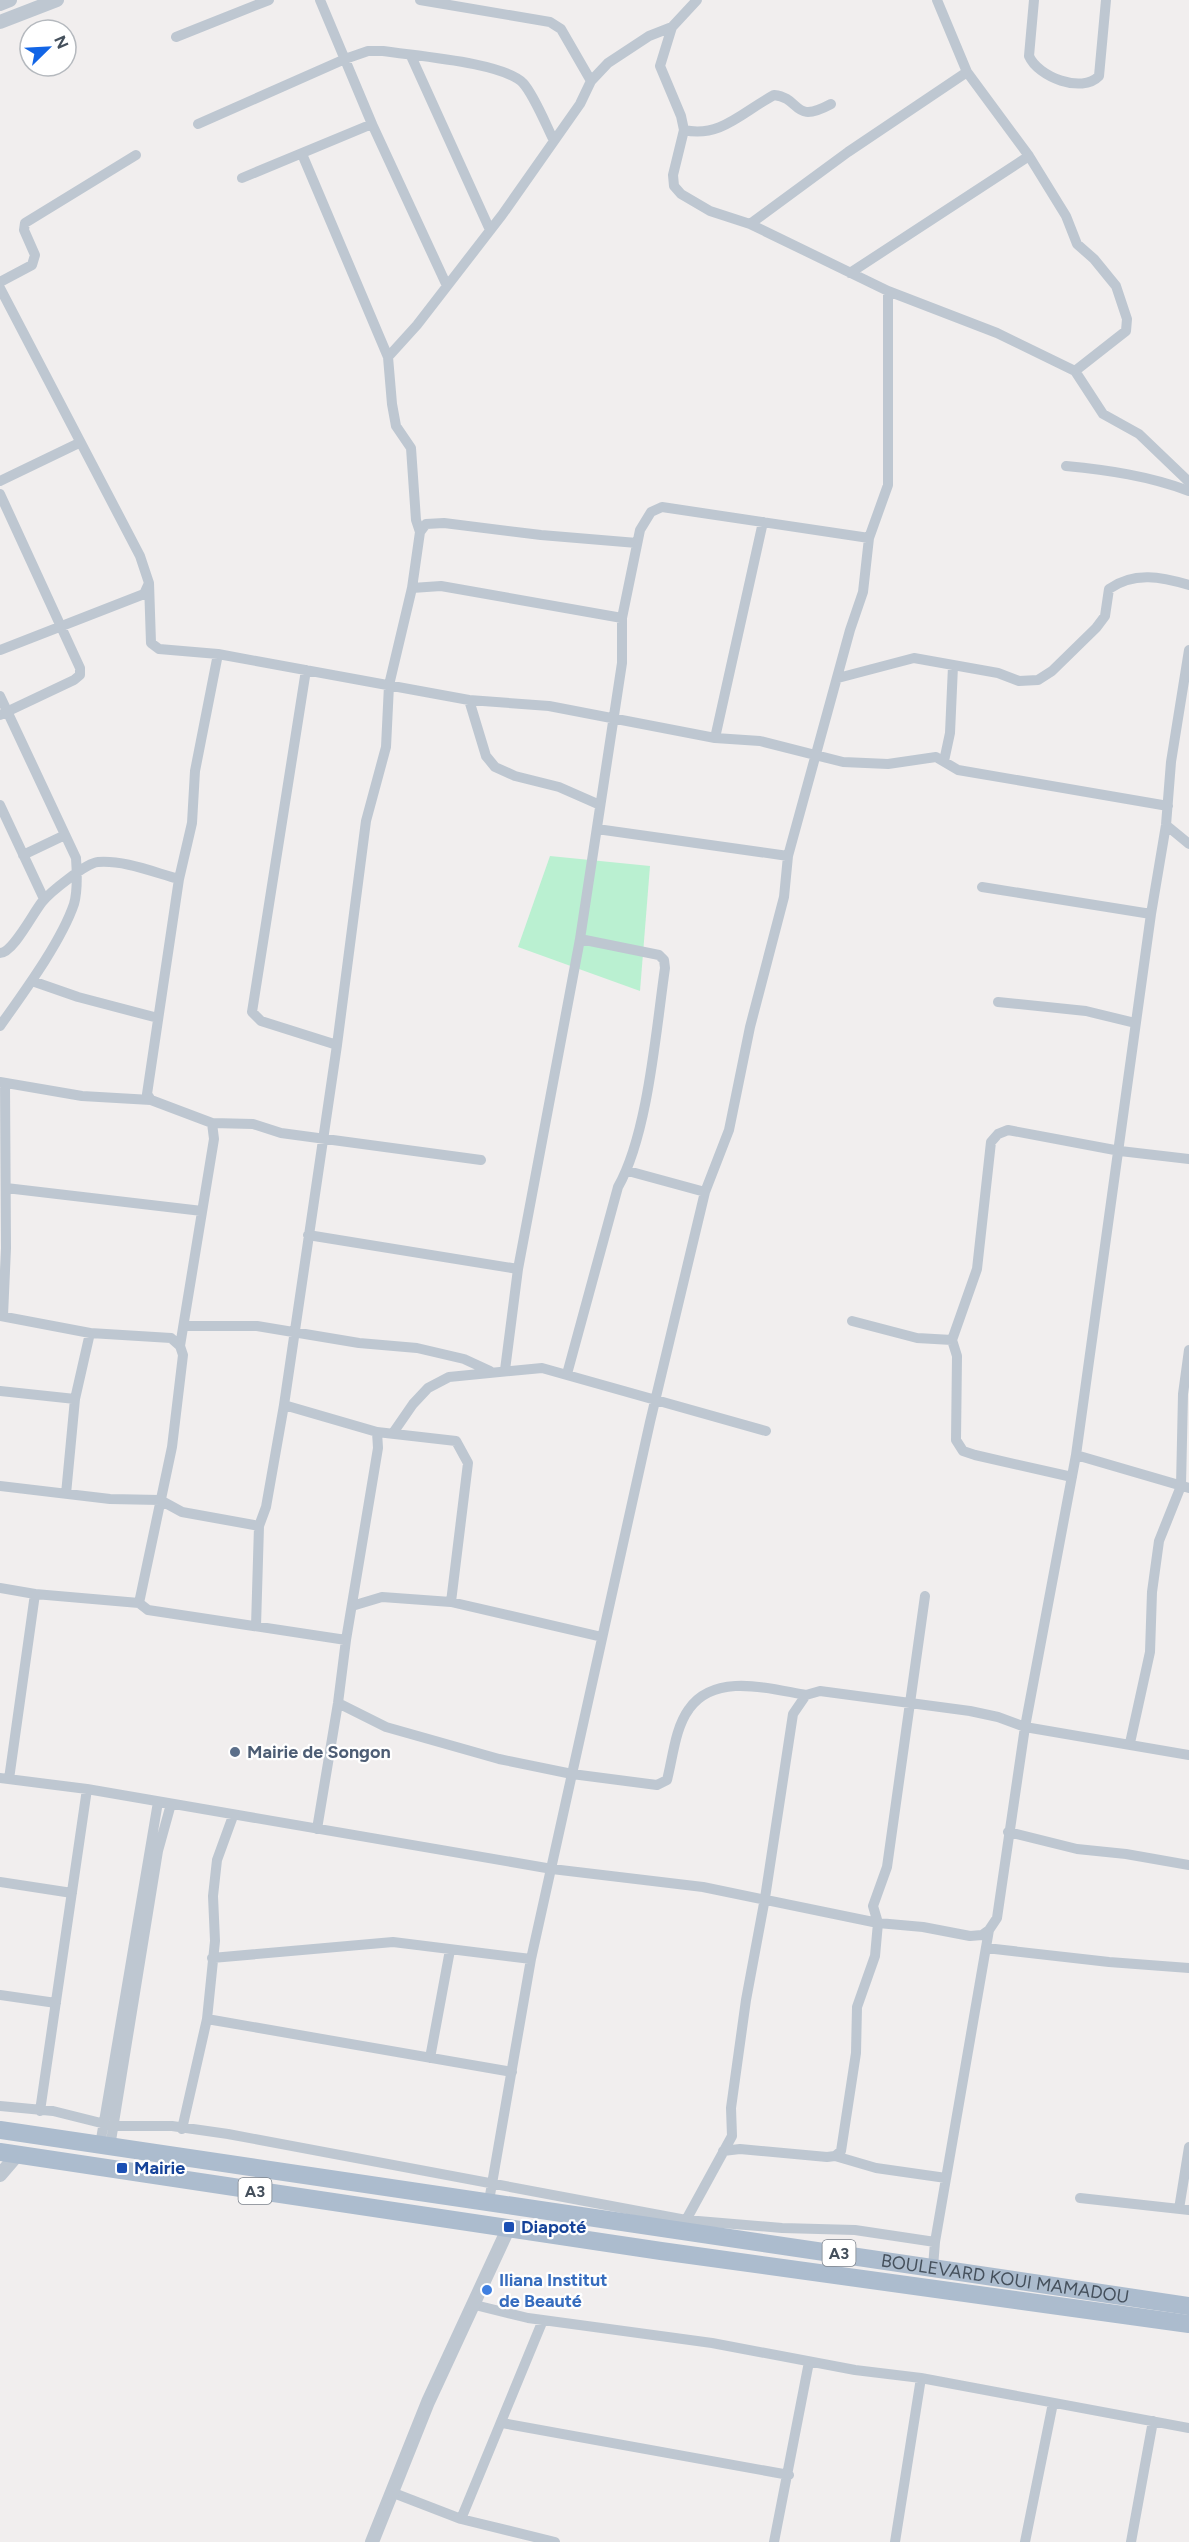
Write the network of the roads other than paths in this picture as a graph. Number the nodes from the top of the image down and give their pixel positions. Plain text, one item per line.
1 (10, 0) edge
2 (57, 0) edge
3 (269, 0) edge
4 (320, 0) edge
5 (420, 0) edge
6 (697, 0) edge
7 (937, 0) edge
8 (1034, 0) edge
9 (1106, 0) edge
10 (0, 4) edge
11 (0, 22) edge
12 (672, 27) junction
13 (176, 37) dead end
14 (411, 56) junction
15 (345, 58) junction
16 (967, 72) junction
17 (591, 81) junction
18 (831, 104) dead end
19 (198, 124) dead end
20 (372, 124) junction
21 (684, 130) junction
22 (554, 141) junction
23 (302, 154) junction
24 (136, 155) dead end
25 (1029, 156) junction
26 (242, 178) dead end
27 (750, 224) junction
28 (490, 230) junction
29 (850, 273) junction
30 (0, 282) edge
31 (447, 286) junction
32 (0, 288) edge
33 (888, 291) junction
34 (388, 357) junction
35 (1075, 370) junction
36 (79, 443) junction
37 (1066, 466) dead end
38 (0, 481) edge
39 (1189, 482) edge
40 (1189, 491) edge
41 (0, 494) edge
42 (763, 522) junction
43 (420, 532) junction
44 (869, 537) junction
45 (637, 543) junction
46 (149, 584) junction
47 (1189, 585) edge
48 (412, 588) junction
49 (622, 618) junction
50 (62, 625) junction
51 (0, 650) edge
52 (1189, 650) edge
53 (218, 654) junction
54 (953, 666) junction
55 (306, 670) junction
56 (838, 678) junction
57 (389, 685) junction
58 (0, 696) edge
59 (469, 700) junction
60 (4, 713) edge
61 (613, 719) junction
62 (716, 738) junction
63 (816, 754) junction
64 (944, 761) junction
65 (0, 805) edge
66 (600, 805) junction
67 (1168, 806) junction
68 (1166, 825) junction
69 (597, 829) junction
70 (65, 835) junction
71 (1189, 844) edge
72 (23, 855) junction
73 (788, 856) junction
74 (77, 871) junction
75 (179, 879) junction
76 (982, 887) dead end
77 (44, 899) junction
78 (1150, 914) junction
79 (580, 939) junction
80 (0, 953) edge
81 (32, 981) junction
82 (998, 1002) dead end
83 (158, 1018) junction
84 (1135, 1023) junction
85 (0, 1026) edge
86 (337, 1045) junction
87 (2, 1082) edge
88 (151, 1100) junction
89 (212, 1124) junction
90 (322, 1139) junction
91 (1120, 1150) junction
92 (1189, 1159) edge
93 (481, 1160) dead end
94 (628, 1171) junction
95 (6, 1188) junction
96 (705, 1192) junction
97 (202, 1211) junction
98 (308, 1235) junction
99 (518, 1269) junction
100 (1, 1316) edge
101 (852, 1321) dead end
102 (184, 1326) junction
103 (293, 1331) junction
104 (90, 1333) junction
105 (952, 1340) junction
106 (180, 1346) junction
107 (1189, 1350) edge
108 (505, 1370) junction
109 (491, 1371) junction
110 (567, 1374) junction
111 (0, 1391) edge
112 (75, 1400) junction
113 (656, 1401) junction
114 (284, 1405) junction
115 (766, 1431) dead end
116 (377, 1432) junction
117 (393, 1433) junction
118 (1076, 1455) junction
119 (1072, 1477) junction
120 (0, 1486) edge
121 (1185, 1487) edge
122 (66, 1494) junction
123 (160, 1500) junction
124 (259, 1526) junction
125 (0, 1588) edge
126 (35, 1594) junction
127 (925, 1596) dead end
128 (451, 1602) junction
129 (139, 1603) junction
130 (352, 1606) junction
131 (256, 1626) junction
132 (602, 1637) junction
133 (346, 1640) junction
134 (806, 1695) junction
135 (338, 1702) junction
136 (908, 1705) junction
137 (1025, 1727) junction
138 (1130, 1743) junction
139 (1189, 1755) edge
140 (572, 1774) junction
141 (4, 1778) edge
142 (87, 1789) junction
143 (158, 1802) junction
144 (171, 1804) junction
145 (233, 1816) junction
146 (317, 1829) junction
147 (1008, 1832) junction
148 (1189, 1865) edge
149 (552, 1869) junction
150 (0, 1882) edge
151 (72, 1893) junction
152 (765, 1898) junction
153 (878, 1923) junction
154 (990, 1930) junction
155 (986, 1948) junction
156 (450, 1950) junction
157 (212, 1958) junction
158 (531, 1959) junction
159 (1189, 1968) edge
160 (0, 1995) edge
161 (56, 2003) junction
162 (207, 2019) junction
163 (430, 2058) junction
164 (512, 2072) junction
165 (0, 2106) edge
166 (40, 2111) junction
167 (108, 2125) junction
168 (182, 2129) junction
169 (0, 2130) edge
170 (105, 2146) junction
171 (1189, 2147) edge
172 (723, 2151) junction
173 (9, 2153) edge
174 (835, 2156) junction
175 (0, 2175) edge
176 (946, 2178) junction
177 (492, 2192) junction
178 (1080, 2198) dead end
179 (515, 2205) junction
180 (1184, 2210) edge
181 (683, 2225) junction
182 (509, 2227) junction
183 (935, 2242) junction
184 (933, 2267) junction
185 (475, 2305) junction
186 (1189, 2306) edge
187 (543, 2320) junction
188 (1189, 2324) edge
189 (809, 2362) junction
190 (921, 2378) junction
191 (1053, 2403) junction
192 (1153, 2421) junction
193 (502, 2423) junction
194 (1189, 2428) edge
195 (789, 2475) junction
196 (391, 2492) junction
197 (461, 2519) junction
198 (372, 2542) edge
199 (555, 2542) edge
200 (774, 2542) edge
201 (895, 2542) edge
202 (1025, 2542) edge
203 (1131, 2542) edge

1 - 10 street
2 - 11 street
3 - 13 street
4 - 15 street
5 - 17 street
6 - 12 street
7 - 16 street
8 - 9 street
12 - 17 street
12 - 21 street
14 - 15 street
14 - 22 street
14 - 28 street
15 - 19 street
15 - 20 street
16 - 25 street
16 - 27 street
17 - 22 street
18 - 21 street
20 - 23 street
20 - 31 street
21 - 27 street
22 - 28 street
23 - 26 street
23 - 34 street
24 - 30 street
25 - 29 street
25 - 35 street
27 - 29 street
28 - 31 street
29 - 33 street
31 - 34 street
32 - 36 street
33 - 35 street
33 - 44 street
34 - 43 street
35 - 39 street
36 - 38 street
36 - 46 street
37 - 40 street
41 - 50 street
42 - 44 street
42 - 45 street
42 - 62 street
43 - 45 street
43 - 48 street
44 - 56 street
45 - 49 street
46 - 50 street
46 - 53 street
47 - 54 street
48 - 49 street
48 - 57 street
49 - 61 street
50 - 51 street
50 - 60 street
52 - 67 street
53 - 55 street
53 - 75 street
54 - 56 street
54 - 64 street
55 - 57 street
55 - 86 street
56 - 63 street
57 - 59 street
57 - 86 street
58 - 60 street
59 - 61 street
59 - 66 street
60 - 70 street
61 - 62 street
61 - 66 street
62 - 63 street
63 - 64 street
63 - 73 street
64 - 67 street
65 - 72 street
66 - 69 street
67 - 68 street
68 - 71 street
68 - 78 street
69 - 73 street
69 - 79 street
70 - 72 street
70 - 74 street
72 - 77 street
73 - 96 street
74 - 75 street
74 - 77 street
74 - 81 street
75 - 83 street
76 - 78 street
77 - 80 street
78 - 84 street
79 - 94 street
79 - 99 street
81 - 83 street
81 - 85 street
82 - 84 street
83 - 88 street
84 - 91 street
86 - 90 street
87 - 88 street
87 - 95 street
88 - 89 street
89 - 90 street
89 - 97 street
90 - 93 street
90 - 98 street
91 - 92 street
91 - 105 street
91 - 118 street
94 - 96 street
94 - 110 street
95 - 97 street
95 - 100 street
96 - 113 street
97 - 102 street
98 - 99 street
98 - 103 street
99 - 108 street
100 - 104 street
101 - 105 street
102 - 103 street
102 - 106 street
103 - 109 street
103 - 114 street
104 - 106 street
104 - 112 street
105 - 119 street
106 - 123 street
107 - 121 street
108 - 109 street
108 - 110 street
109 - 117 street
110 - 113 street
111 - 112 street
112 - 122 street
113 - 115 street
113 - 132 street
114 - 116 street
114 - 124 street
116 - 117 street
116 - 130 street
117 - 128 street
118 - 119 street
118 - 121 street
119 - 137 street
120 - 122 street
121 - 138 street
122 - 123 street
123 - 124 street
123 - 129 street
124 - 131 street
125 - 126 street
126 - 129 street
126 - 141 street
127 - 136 street
128 - 130 street
128 - 132 street
129 - 131 street
130 - 133 street
131 - 133 street
132 - 140 street
133 - 135 street
134 - 136 street
134 - 140 street
134 - 152 street
135 - 140 street
135 - 146 street
136 - 137 street
136 - 153 street
137 - 138 street
137 - 147 street
138 - 139 street
140 - 149 street
141 - 142 street
142 - 143 street
142 - 151 street
143 - 144 street
143 - 167 street
144 - 145 street
144 - 167 street
145 - 146 street
145 - 157 street
146 - 149 street
147 - 148 street
147 - 154 street
149 - 152 street
149 - 158 street
150 - 151 street
151 - 161 street
152 - 153 street
152 - 172 street
153 - 154 street
153 - 174 street
154 - 155 street
155 - 159 street
155 - 176 street
156 - 157 street
156 - 158 street
156 - 163 street
157 - 162 street
158 - 164 street
160 - 161 street
161 - 166 street
162 - 163 street
162 - 168 street
163 - 164 street
164 - 177 street
165 - 166 street
166 - 167 street
167 - 168 street
167 - 170 street
168 - 177 street
169 - 170 main road, BOULEVARD KOUI MAMADOU / A3
170 - 177 main road, BOULEVARD KOUI MAMADOU / A3
171 - 180 street
172 - 174 street
172 - 181 street
173 - 175 street
173 - 182 main road, BOULEVARD KOUI MAMADOU / A3
174 - 176 street
176 - 183 street
177 - 179 main road, BOULEVARD KOUI MAMADOU / A3
177 - 181 street
178 - 180 street
179 - 181 main road, BOULEVARD KOUI MAMADOU / A3
179 - 182 main road
181 - 183 street
181 - 184 main road, BOULEVARD KOUI MAMADOU / A3
182 - 185 street
182 - 188 main road, BOULEVARD KOUI MAMADOU / A3
183 - 184 street
184 - 186 main road, BOULEVARD KOUI MAMADOU / A3
185 - 187 street
185 - 196 street
187 - 189 street
187 - 193 street
189 - 190 street
189 - 195 street
190 - 191 street
190 - 201 street
191 - 192 street
191 - 202 street
192 - 194 street
192 - 203 street
193 - 195 street
193 - 197 street
195 - 200 street
196 - 197 street
196 - 198 street
197 - 199 street

